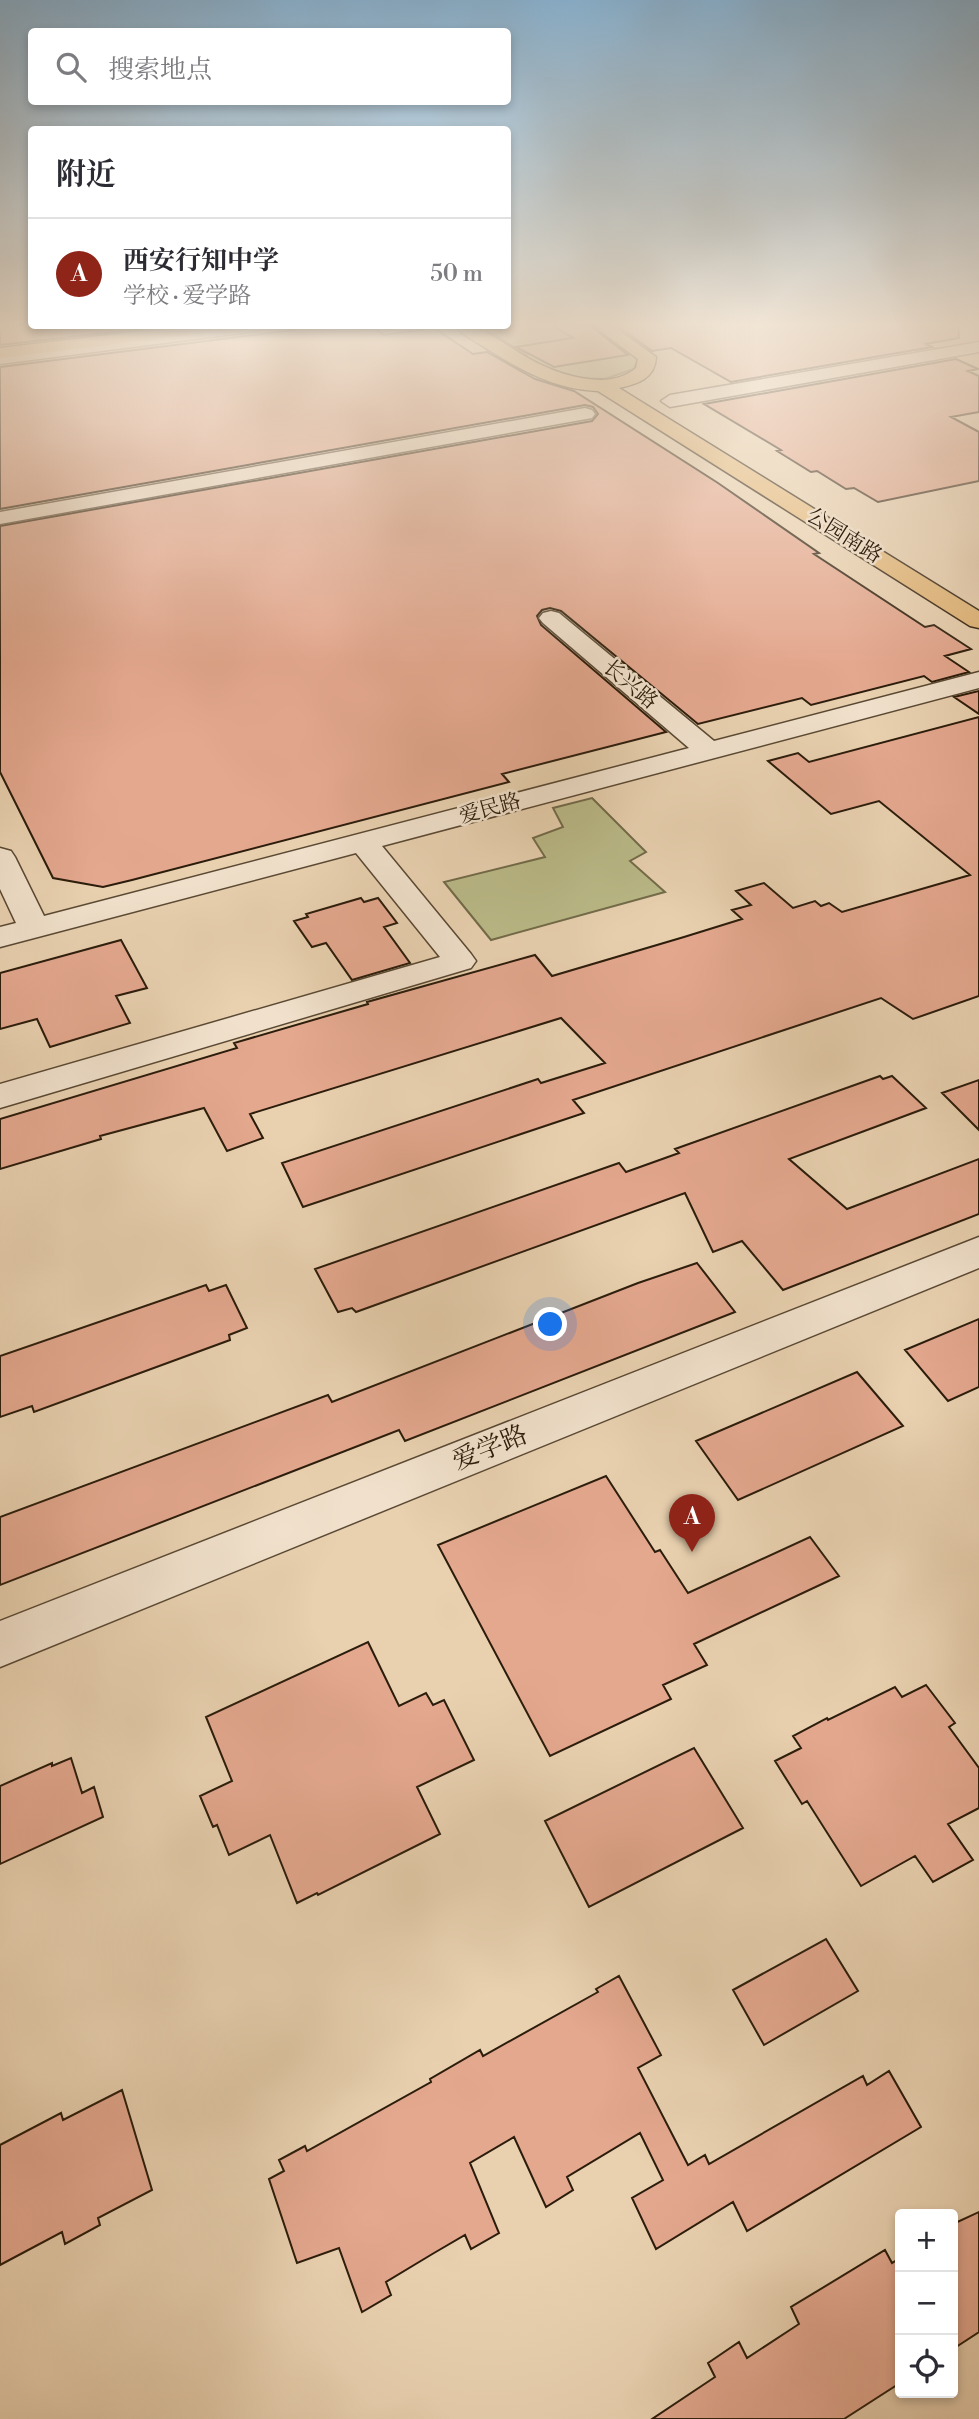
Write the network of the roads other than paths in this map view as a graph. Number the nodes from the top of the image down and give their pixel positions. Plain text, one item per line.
1 (456, 437) edge
2 (685, 437) edge
3 (0, 518) edge
4 (551, 618) dead end
5 (979, 621) edge
6 (979, 680) edge
7 (709, 751) junction
8 (363, 842) junction
9 (0, 857) edge
10 (34, 929) junction
11 (0, 937) edge
12 (0, 1096) edge
13 (979, 1252) edge
14 (0, 1644) edge

1 - 3 street
2 - 5 main road, 公园南路
4 - 7 street, 长兴路
6 - 7 street, 爱民路
7 - 8 street, 爱民路
8 - 10 street, 爱民路
8 - 12 street
9 - 10 street
10 - 11 street, 爱民路
13 - 14 street, 爱学路

